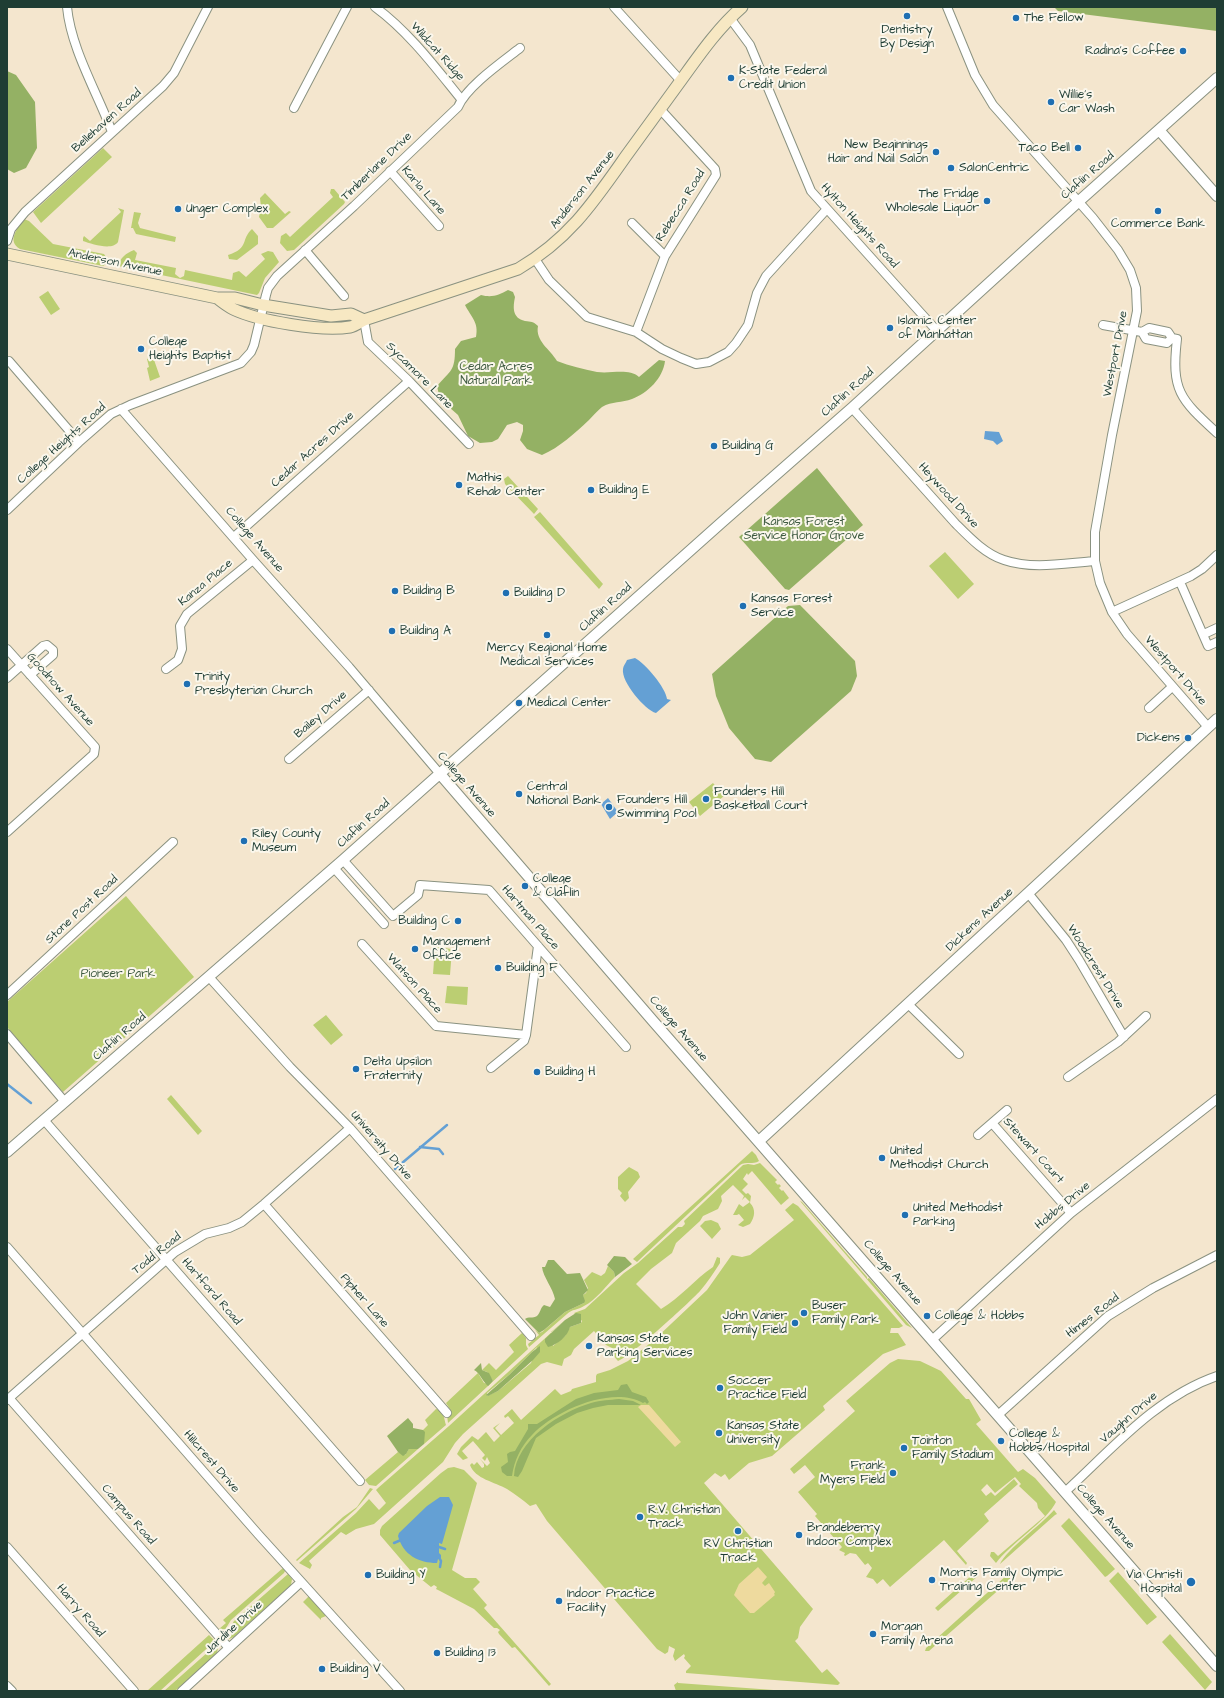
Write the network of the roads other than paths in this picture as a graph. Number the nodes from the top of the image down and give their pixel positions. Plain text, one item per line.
1 (66, 7) edge
2 (208, 7) edge
3 (347, 7) edge
4 (375, 7) edge
5 (614, 7) edge
6 (742, 7) edge
7 (947, 7) edge
8 (730, 18) junction
9 (520, 48) dead end
10 (1217, 78) edge
11 (681, 81) junction
12 (461, 99) junction
13 (294, 108) dead end
14 (660, 109) junction
15 (1159, 130) junction
16 (112, 132) junction
17 (390, 171) junction
18 (1217, 196) edge
19 (1078, 202) junction
20 (826, 210) junction
21 (632, 223) dead end
22 (439, 226) dead end
23 (7, 241) edge
24 (305, 250) junction
25 (7, 254) edge
26 (665, 256) junction
27 (535, 259) junction
28 (344, 296) dead end
29 (262, 311) junction
30 (364, 320) junction
31 (1103, 325) dead end
32 (937, 331) junction
33 (1133, 331) junction
34 (636, 332) junction
35 (9, 361) dead end
36 (409, 380) junction
37 (852, 408) junction
38 (121, 409) junction
39 (1217, 433) edge
40 (79, 442) junction
41 (469, 444) dead end
42 (7, 510) edge
43 (234, 537) junction
44 (1217, 555) edge
45 (252, 560) junction
46 (1095, 561) junction
47 (1180, 582) junction
48 (1112, 612) junction
49 (1217, 628) edge
50 (1204, 634) junction
51 (1217, 642) edge
52 (7, 649) edge
53 (21, 665) junction
54 (166, 669) dead end
55 (30, 675) junction
56 (7, 678) edge
57 (1172, 687) junction
58 (369, 690) junction
59 (1149, 708) dead end
60 (1217, 718) edge
61 (1208, 727) junction
62 (289, 760) dead end
63 (440, 774) junction
64 (7, 832) edge
65 (173, 842) dead end
66 (343, 860) junction
67 (334, 868) junction
68 (1028, 893) junction
69 (384, 924) dead end
70 (362, 944) dead end
71 (538, 946) junction
72 (209, 977) junction
73 (7, 996) edge
74 (908, 1004) junction
75 (1146, 1016) dead end
76 (7, 1034) edge
77 (526, 1035) junction
78 (1124, 1037) junction
79 (626, 1047) dead end
80 (959, 1054) dead end
81 (491, 1068) dead end
82 (1068, 1077) dead end
83 (1217, 1099) edge
84 (65, 1102) junction
85 (1007, 1110) dead end
86 (44, 1120) junction
87 (992, 1123) junction
88 (350, 1128) junction
89 (978, 1135) dead end
90 (760, 1141) junction
91 (7, 1152) edge
92 (264, 1204) junction
93 (1072, 1213) junction
94 (7, 1247) edge
95 (1217, 1255) edge
96 (167, 1259) junction
97 (83, 1332) junction
98 (531, 1336) dead end
99 (932, 1340) junction
100 (1217, 1376) edge
101 (8, 1399) edge
102 (447, 1413) dead end
103 (998, 1415) junction
104 (360, 1481) dead end
105 (1065, 1492) junction
106 (7, 1547) edge
107 (301, 1582) junction
108 (229, 1648) junction
109 (1217, 1666) edge
110 (7, 1686) edge
111 (12, 1691) edge
112 (134, 1691) edge
113 (182, 1691) edge
114 (400, 1691) edge

1 - 16 street
2 - 16 street, Bellehaven Road
3 - 13 street
4 - 12 street, Wildcat Ridge
5 - 11 street
6 - 8 main road, Anderson Avenue
7 - 19 street, Westport Drive
8 - 11 main road, Anderson Avenue
8 - 20 street, Hylton Heights Road
9 - 12 street, Timberlane Drive
10 - 15 street, Claflin Road
11 - 14 main road, Anderson Avenue
12 - 17 street, Timberlane Drive
14 - 26 street, Rebecca Road
14 - 27 main road, Anderson Avenue
15 - 18 street
15 - 19 street, Claflin Road
16 - 23 street, Bellehaven Road
17 - 22 street, Karla Lane
17 - 24 street, Timberlane Drive
19 - 32 street, Claflin Road
19 - 33 street, Westport Drive
20 - 32 street, Hylton Heights Road
20 - 34 street
21 - 26 street
24 - 28 street
24 - 29 street, Timberlane Drive
25 - 29 main road, Anderson Avenue
26 - 34 street, Rebecca Road
27 - 30 main road, Anderson Avenue
27 - 34 street
29 - 30 main road, Anderson Avenue
29 - 38 street, College Heights Road
30 - 36 street, Sycamore Lane
31 - 33 street
32 - 37 street, Claflin Road
33 - 39 street
33 - 46 street, Westport Drive
35 - 40 street
36 - 41 street, Sycamore Lane
36 - 43 street, Cedar Acres Drive
37 - 46 street, Heywood Drive
37 - 63 street, Claflin Road
38 - 40 street, College Heights Road
38 - 43 street, College Avenue
40 - 42 street, College Heights Road
43 - 45 street, College Avenue
44 - 47 street
45 - 54 street, Kanza Place
45 - 58 street, College Avenue
46 - 48 street, Westport Drive
47 - 48 street
47 - 50 street
48 - 57 street, Westport Drive
49 - 50 street
50 - 51 street
52 - 53 street, Goodnow Avenue
53 - 55 street, Goodnow Avenue
53 - 55 street
53 - 56 street
55 - 64 street, Goodnow Avenue
57 - 59 street
57 - 61 street, Westport Drive
58 - 62 street, Bailey Drive
58 - 63 street, College Avenue
60 - 61 street, Dickens Avenue
61 - 68 street, Dickens Avenue
63 - 66 street, Claflin Road
63 - 90 street, College Avenue
65 - 73 street, Stone Post Road
66 - 67 street, Claflin Road
66 - 71 street, Hartman Place
67 - 69 street
67 - 72 street, Claflin Road
68 - 74 street, Dickens Avenue
68 - 78 street, Woodcrest Drive
70 - 77 street, Watson Place
71 - 77 street
71 - 79 street, Hartman Place
72 - 84 street, Claflin Road
72 - 88 street, University Drive
74 - 80 street
74 - 90 street, Dickens Avenue
75 - 78 street
76 - 84 street
77 - 81 street
78 - 82 street
83 - 93 street, Hobbs Drive
84 - 86 street, Claflin Road
85 - 87 street, Stewart Court
86 - 91 street, Claflin Road
86 - 96 street, Hartford Road
87 - 89 street, Stewart Court
87 - 93 street, Stewart Court
88 - 92 street, Todd Road
88 - 98 street, University Drive
90 - 99 street, College Avenue
92 - 96 street, Todd Road
92 - 102 street, Pipher Lane
93 - 99 street, Hobbs Drive
94 - 97 street, Hillcrest Drive
95 - 103 street, Himes Road
96 - 97 street, Todd Road
96 - 104 street, Hartford Road
97 - 101 street, Todd Road
97 - 107 street, Hillcrest Drive
99 - 103 street, College Avenue
100 - 105 street, Vaughn Drive
101 - 108 street, Campus Road
103 - 105 street, College Avenue
105 - 109 street, College Avenue
106 - 112 street, Harry Road
107 - 108 street, Jardine Drive
107 - 114 street, Hillcrest Drive
108 - 113 street, Jardine Drive
110 - 111 street

